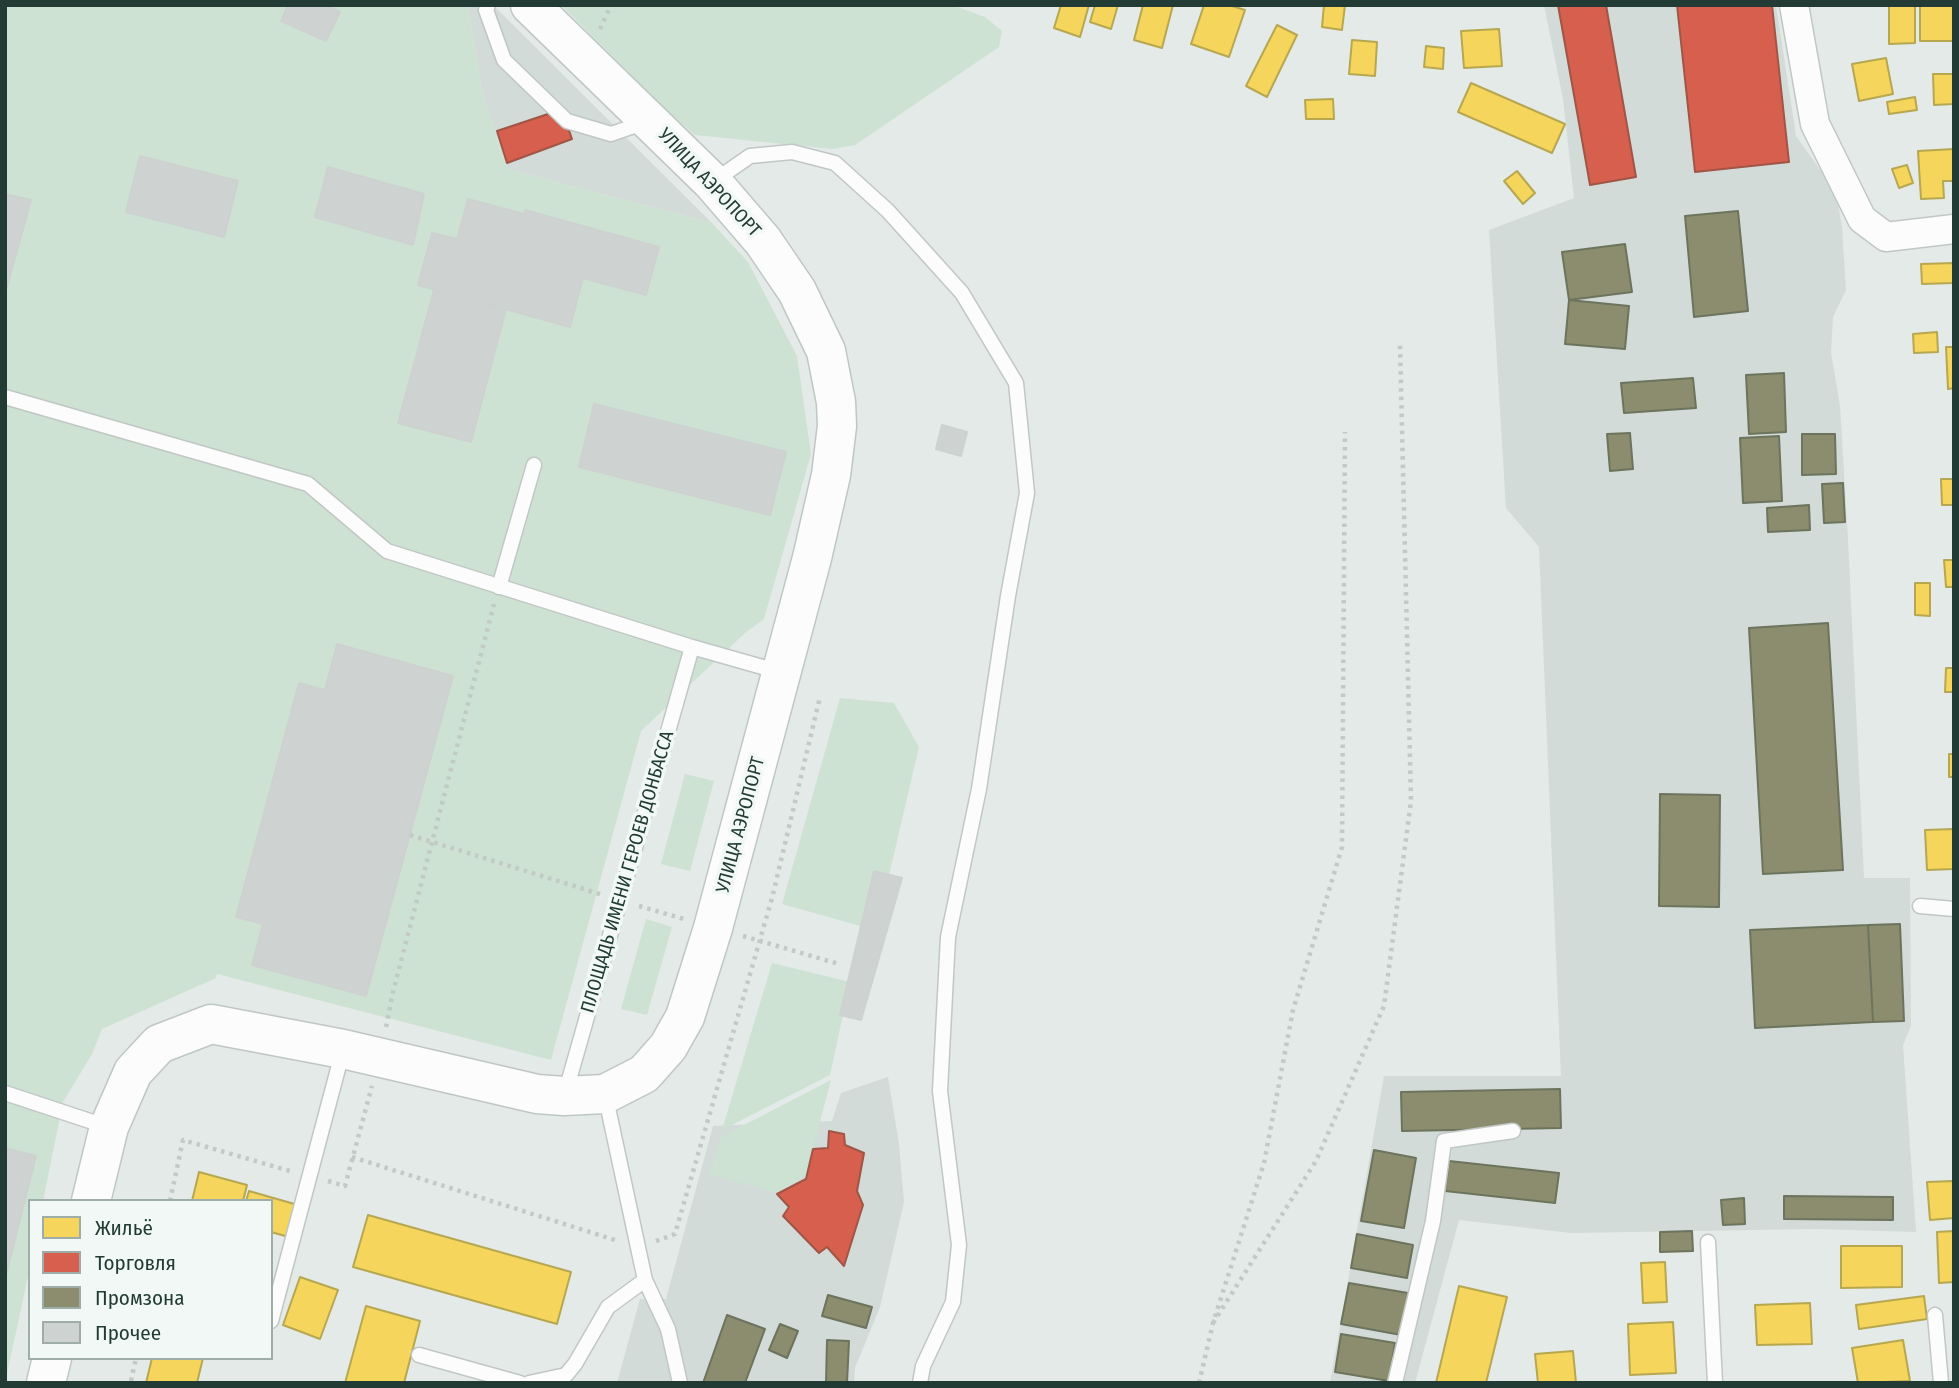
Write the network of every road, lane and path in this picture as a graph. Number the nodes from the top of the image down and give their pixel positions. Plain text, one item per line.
1 (488, 5) edge
2 (530, 5) edge
3 (611, 5) edge
4 (1794, 5) edge
5 (600, 30) dead end
6 (650, 120) junction
7 (713, 183) junction
8 (1954, 229) edge
9 (1400, 345) dead end
10 (5, 397) edge
11 (1345, 432) dead end
12 (534, 465) dead end
13 (499, 587) junction
14 (692, 648) junction
15 (782, 672) junction
16 (820, 697) dead end
17 (1920, 906) dead end
18 (1954, 909) edge
19 (343, 1049) junction
20 (380, 1059) junction
21 (5, 1093) edge
22 (605, 1094) junction
23 (564, 1096) junction
24 (109, 1127) junction
25 (1513, 1131) dead end
26 (352, 1157) junction
27 (309, 1176) junction
28 (91, 1199) edge
29 (170, 1199) edge
30 (1708, 1242) dead end
31 (638, 1248) junction
32 (645, 1280) junction
33 (273, 1313) edge
34 (1935, 1315) dead end
35 (1213, 1323) junction
36 (419, 1355) dead end
37 (52, 1360) edge
38 (136, 1360) edge
39 (679, 1377) edge
40 (565, 1379) edge
41 (131, 1381) dead end
42 (46, 1383) edge
43 (520, 1383) edge
44 (529, 1383) edge
45 (665, 1383) edge
46 (920, 1383) edge
47 (1199, 1383) edge
48 (1395, 1383) edge
49 (1715, 1383) edge
50 (1941, 1383) edge

1 - 6 lane
2 - 6 main road, УЛИЦА АЭРОПОРТ
3 - 5 path
4 - 8 street
6 - 7 main road, УЛИЦА АЭРОПОРТ
7 - 15 main road, УЛИЦА АЭРОПОРТ
7 - 46 lane
9 - 35 path
10 - 13 lane
11 - 35 path
12 - 13 lane
13 - 14 lane
13 - 20 path
14 - 15 lane
14 - 23 lane, ПЛОЩАДЬ ИМЕНИ ГЕРОЕВ ДОНБАССА
15 - 22 main road, УЛИЦА АЭРОПОРТ
16 - 31 path
17 - 18 lane
19 - 20 main road, УЛИЦА АЭРОПОРТ
19 - 24 main road, УЛИЦА АЭРОПОРТ
19 - 27 lane
20 - 23 main road, УЛИЦА АЭРОПОРТ
20 - 26 path
21 - 24 lane
22 - 23 main road, УЛИЦА АЭРОПОРТ
22 - 31 lane
24 - 28 main road, УЛИЦА АЭРОПОРТ
25 - 48 lane
26 - 27 path
26 - 31 path
27 - 29 path
27 - 33 lane
30 - 49 lane
31 - 32 lane
32 - 39 lane
32 - 40 lane
34 - 50 lane
35 - 47 path
36 - 43 lane
37 - 42 main road
38 - 41 path
39 - 45 lane
40 - 44 lane

